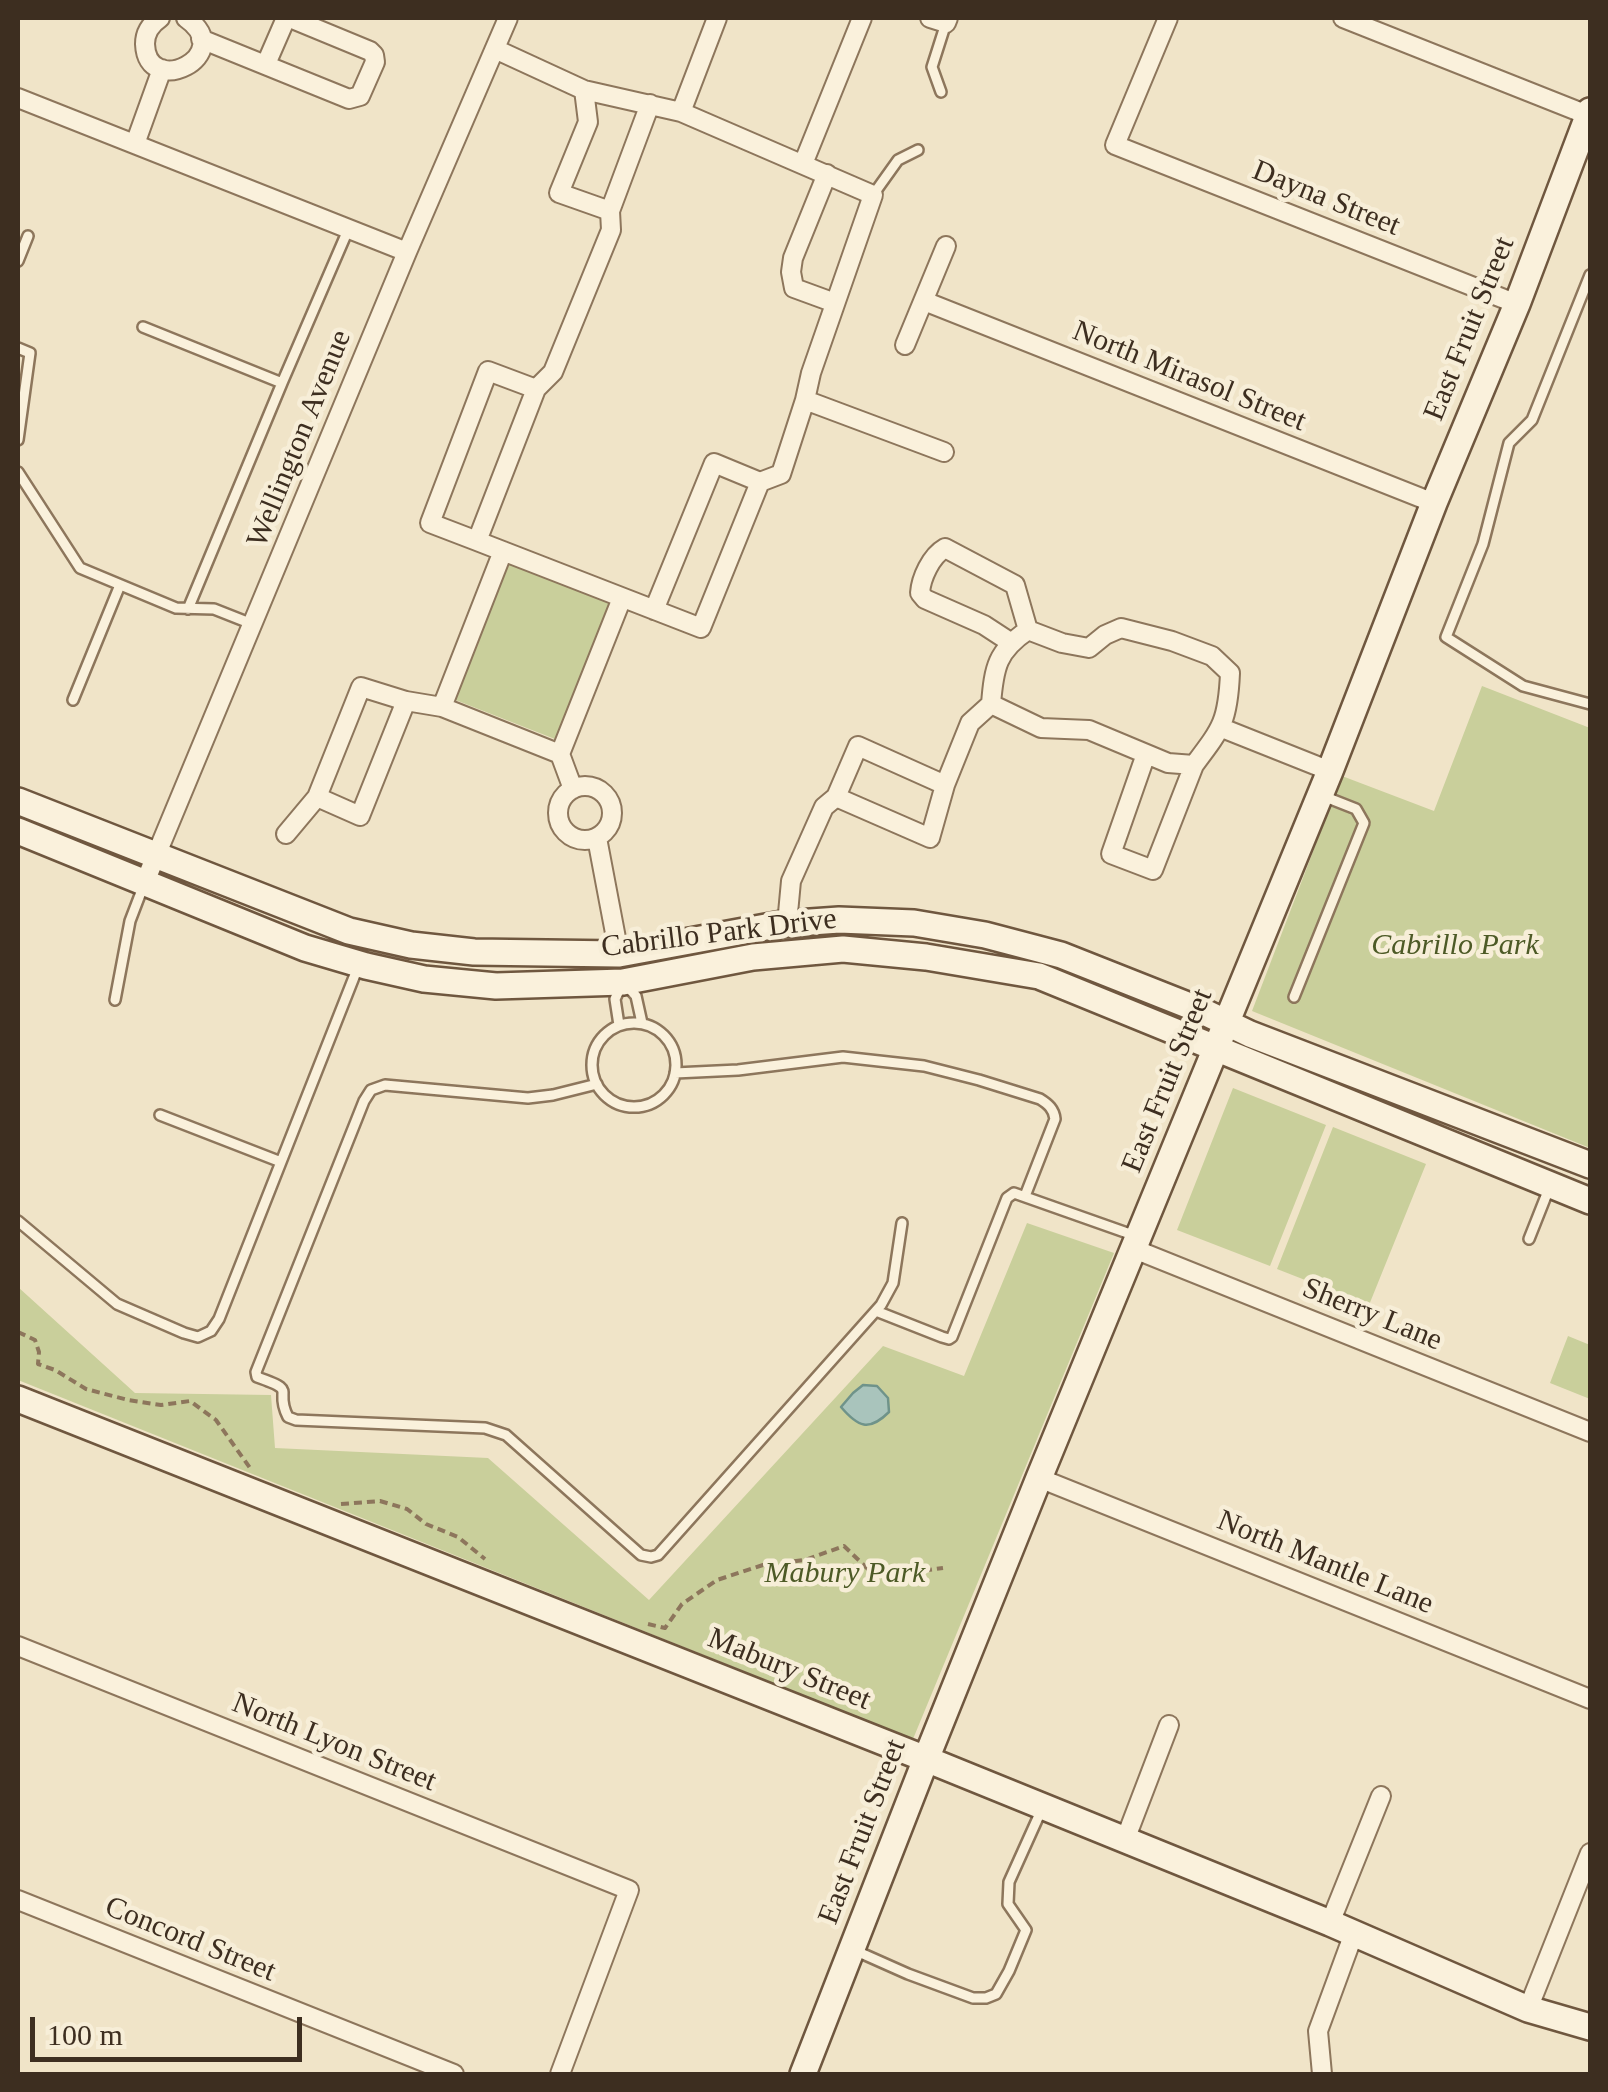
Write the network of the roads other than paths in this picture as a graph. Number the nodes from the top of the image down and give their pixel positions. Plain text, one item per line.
1 (186, 18) edge
2 (288, 18) edge
3 (508, 18) edge
4 (717, 18) edge
5 (862, 18) edge
6 (1168, 18) edge
7 (1343, 18) edge
8 (152, 19) edge
9 (942, 20) edge
10 (201, 39) junction
11 (495, 49) junction
12 (266, 64) junction
13 (162, 69) junction
14 (584, 90) junction
15 (941, 92) dead end
16 (18, 98) edge
17 (650, 104) junction
18 (681, 112) junction
19 (1590, 114) edge
20 (135, 144) junction
21 (918, 150) dead end
22 (803, 164) junction
23 (827, 174) junction
24 (873, 195) junction
25 (610, 211) junction
26 (348, 229) junction
27 (28, 236) dead end
28 (946, 246) dead end
29 (407, 252) junction
30 (18, 261) edge
31 (1590, 275) edge
32 (924, 301) junction
33 (835, 303) junction
34 (1516, 304) junction
35 (143, 327) dead end
36 (905, 346) dead end
37 (18, 348) edge
38 (282, 384) junction
39 (536, 389) junction
40 (805, 400) junction
41 (18, 440) edge
42 (944, 452) dead end
43 (18, 472) edge
44 (760, 482) junction
45 (1434, 503) junction
46 (477, 541) junction
47 (502, 551) junction
48 (120, 585) junction
49 (622, 598) junction
50 (188, 609) junction
51 (654, 610) junction
52 (253, 624) junction
53 (1028, 630) junction
54 (1010, 642) junction
55 (72, 700) dead end
56 (406, 702) junction
57 (992, 704) junction
58 (1590, 704) edge
59 (442, 707) junction
60 (1222, 728) junction
61 (560, 754) junction
62 (1146, 754) junction
63 (1194, 765) junction
64 (1325, 783) junction
65 (946, 784) junction
66 (572, 789) junction
67 (317, 797) junction
68 (836, 797) junction
69 (18, 801) edge
70 (18, 831) edge
71 (286, 834) dead end
72 (598, 838) junction
73 (157, 857) junction
74 (145, 882) junction
75 (787, 924) junction
76 (618, 954) junction
77 (359, 964) junction
78 (624, 982) junction
79 (1294, 998) dead end
80 (115, 1000) dead end
81 (1226, 1023) junction
82 (642, 1024) junction
83 (619, 1026) junction
84 (1216, 1049) junction
85 (675, 1073) junction
86 (597, 1084) junction
87 (160, 1115) dead end
88 (1562, 1155) junction
89 (281, 1162) junction
90 (1590, 1165) edge
91 (1550, 1186) junction
92 (1025, 1196) junction
93 (1590, 1201) edge
94 (18, 1221) edge
95 (902, 1223) dead end
96 (1529, 1239) dead end
97 (1136, 1243) junction
98 (876, 1311) junction
99 (18, 1398) edge
100 (1590, 1432) edge
101 (1039, 1478) junction
102 (18, 1646) edge
103 (1590, 1699) edge
104 (1169, 1725) dead end
105 (926, 1759) junction
106 (1381, 1796) dead end
107 (1043, 1806) junction
108 (1125, 1840) junction
109 (1590, 1853) edge
110 (18, 1900) edge
111 (1342, 1928) junction
112 (852, 1948) junction
113 (1528, 2009) junction
114 (1590, 2026) edge
115 (454, 2074) edge
116 (560, 2074) edge
117 (802, 2074) edge
118 (1322, 2074) edge

1 - 10 street
2 - 12 street
2 - 12 street
3 - 11 street, Wellington Avenue
4 - 18 street
5 - 22 street
6 - 34 street, Dayna Street
7 - 19 street
8 - 13 street
9 - 15 lane
10 - 12 street
10 - 13 street
11 - 14 street
11 - 29 street, Wellington Avenue
13 - 20 street
14 - 17 street
14 - 25 street
16 - 20 street
17 - 18 street
17 - 25 street
18 - 22 street
19 - 34 street, East Fruit Street
20 - 26 street
21 - 24 lane
22 - 23 street
23 - 24 street
23 - 33 street
24 - 33 street
25 - 39 street
26 - 29 street
26 - 38 lane
27 - 30 lane
28 - 32 street
29 - 52 street, Wellington Avenue
31 - 58 lane
32 - 36 street
32 - 45 street, North Mirasol Street
33 - 40 street
34 - 45 street, East Fruit Street
35 - 38 lane
37 - 41 lane
38 - 50 lane
39 - 46 street
39 - 46 street
40 - 42 street
40 - 44 street
43 - 48 lane
44 - 51 street
44 - 51 street
45 - 64 street, East Fruit Street
46 - 47 street
47 - 49 street
47 - 59 street
48 - 50 lane
48 - 55 lane
49 - 51 street
49 - 61 street
50 - 52 lane
52 - 73 street, Wellington Avenue
53 - 54 street
53 - 54 street
53 - 60 street
54 - 57 street
56 - 59 street
56 - 67 street
56 - 67 street
57 - 62 street
57 - 65 street
59 - 61 street
60 - 63 street
60 - 64 street
61 - 66 street
62 - 63 street
62 - 63 street
64 - 79 lane
64 - 81 street, East Fruit Street
65 - 68 street
65 - 68 street
66 - 72 street
66 - 72 street
67 - 71 street
68 - 75 street
69 - 73 street, Cabrillo Park Drive
70 - 74 street, Cabrillo Park Drive
72 - 76 street
73 - 74 street, Wellington Avenue
73 - 76 street, Cabrillo Park Drive
74 - 77 street, Cabrillo Park Drive
74 - 80 lane
75 - 76 street, Cabrillo Park Drive
75 - 81 street, Cabrillo Park Drive
77 - 78 street, Cabrillo Park Drive
77 - 89 lane
78 - 82 lane
78 - 83 lane
78 - 84 street, Cabrillo Park Drive
81 - 84 street, East Fruit Street
81 - 88 street, Cabrillo Park Drive
82 - 83 lane
82 - 85 lane
83 - 86 lane
84 - 91 street, Cabrillo Park Drive
84 - 97 street, East Fruit Street
85 - 86 lane
85 - 92 lane
86 - 98 lane
87 - 89 lane
88 - 90 street, Cabrillo Park Drive
88 - 91 street
89 - 94 lane
91 - 93 street, Cabrillo Park Drive
91 - 96 lane
92 - 97 lane
92 - 98 lane
95 - 98 lane
97 - 100 street, Sherry Lane
97 - 101 street, East Fruit Street
99 - 105 street, Mabury Street
101 - 103 street, North Mantle Lane
101 - 105 street, East Fruit Street
102 - 116 street, North Lyon Street
104 - 108 street
105 - 107 street, Mabury Street
105 - 112 street, East Fruit Street
106 - 111 street
107 - 108 street, Mabury Street
107 - 112 lane
108 - 111 street, Mabury Street
109 - 113 street
110 - 115 street, Concord Street
111 - 113 street, Mabury Street
111 - 118 street
112 - 117 street, East Fruit Street
113 - 114 street, Mabury Street

